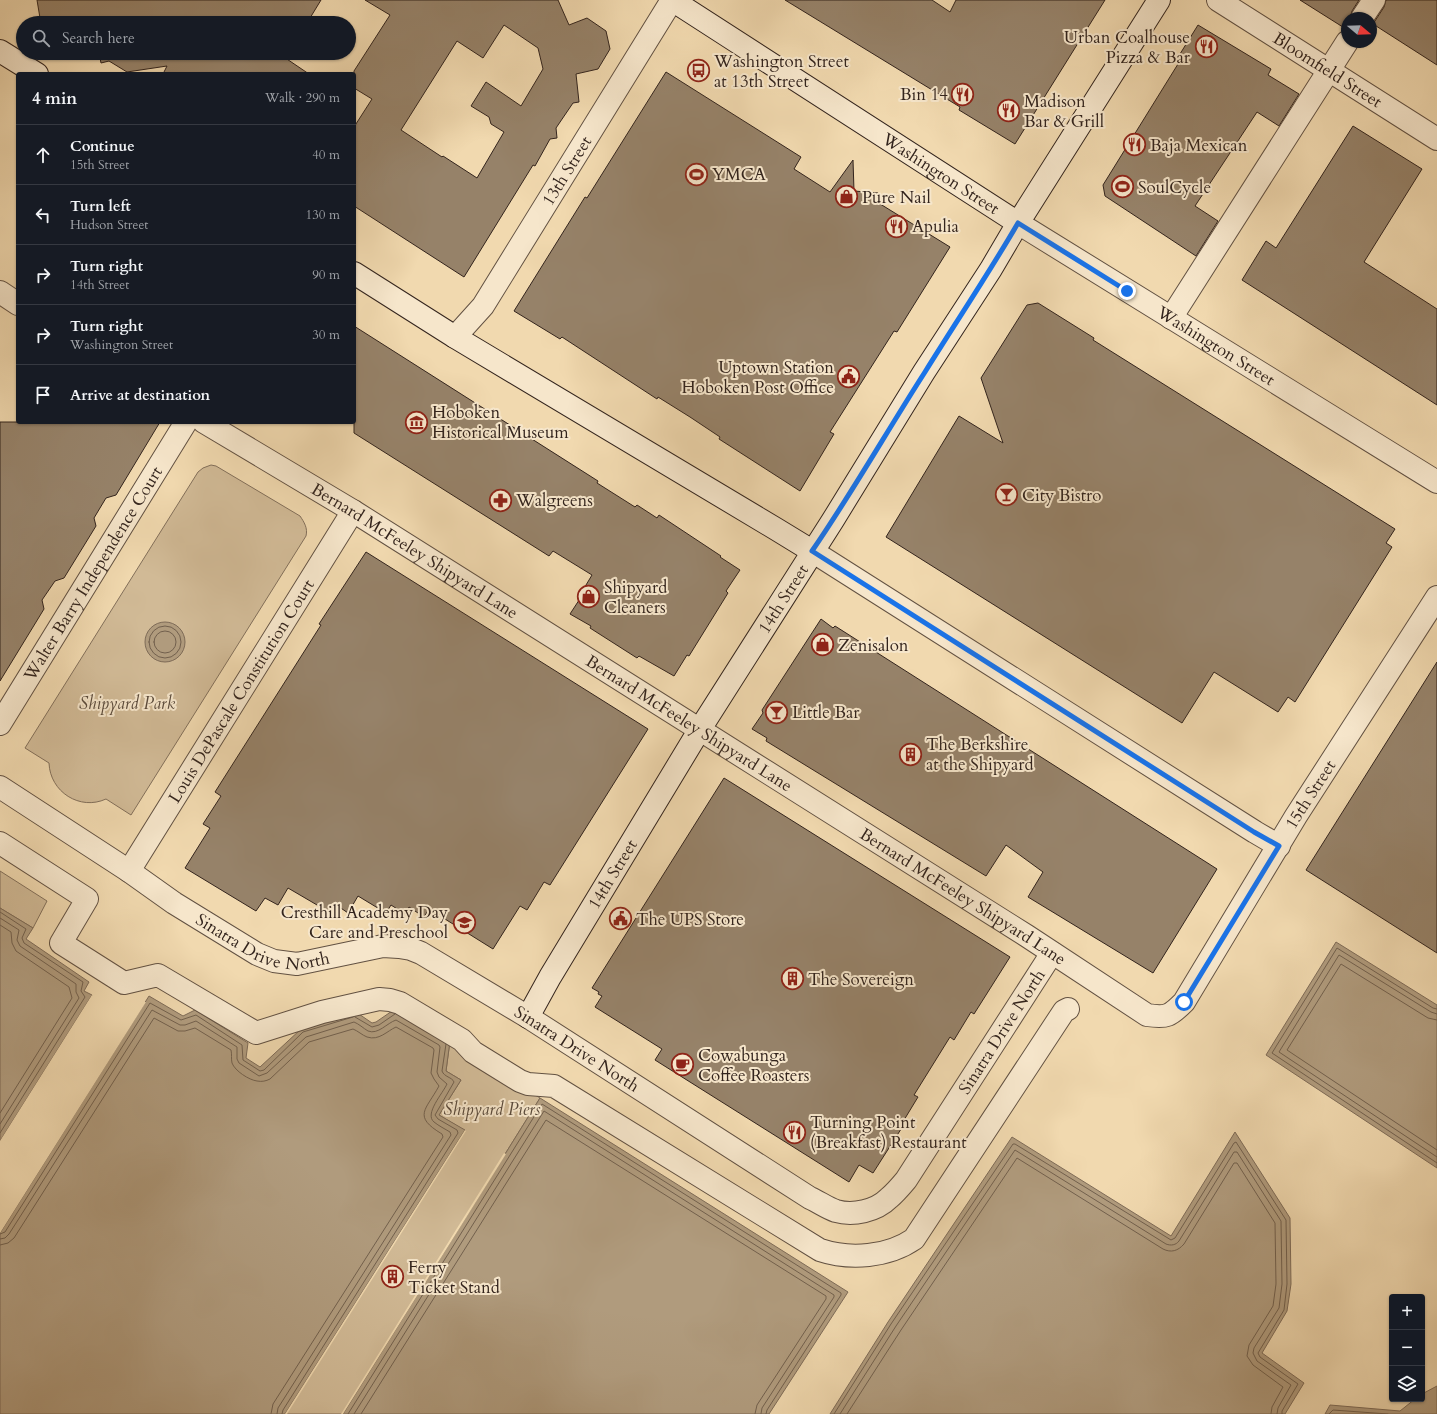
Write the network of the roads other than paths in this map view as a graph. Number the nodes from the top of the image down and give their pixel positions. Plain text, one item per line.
1 (672, 0) edge
2 (1159, 0) edge
3 (1218, 0) edge
4 (1374, 0) edge
5 (1366, 12) edge
6 (1343, 48) edge
7 (0, 51) edge
8 (1329, 70) junction
9 (34, 72) edge
10 (1437, 139) edge
11 (1018, 223) junction
12 (356, 274) edge
13 (0, 292) edge
14 (16, 303) edge
15 (1170, 318) junction
16 (455, 337) junction
17 (185, 424) edge
18 (207, 424) edge
19 (1437, 482) edge
20 (353, 510) junction
21 (812, 551) junction
22 (1437, 597) edge
23 (0, 724) edge
24 (700, 729) junction
25 (0, 787) edge
26 (0, 843) edge
27 (1279, 846) junction
28 (129, 871) junction
29 (1052, 953) junction
30 (1068, 1009) dead end
31 (1173, 1012) joint
32 (528, 1017) junction

1 - 11 street, Washington Street
1 - 16 street, 13th Street
2 - 11 street, 14th Street
3 - 8 street, Bloomfield Street
4 - 5 street
6 - 8 street
7 - 9 street
8 - 10 street, Bloomfield Street
8 - 15 street
11 - 15 street, Washington Street
11 - 21 street, 14th Street
12 - 16 street
13 - 14 street
15 - 19 street, Washington Street
16 - 21 street
17 - 23 street, Walter Barry Independence Court
18 - 20 street, Bernard McFeeley Shipyard Lane
20 - 24 street, Bernard McFeeley Shipyard Lane
20 - 28 street, Louis DePascale Constitution Court
21 - 24 street, 14th Street
21 - 27 street
22 - 27 street, 15th Street
24 - 29 street, Bernard McFeeley Shipyard Lane
24 - 32 street, 14th Street
25 - 28 street, Sinatra Drive North
26 - 30 street
27 - 31 street, 15th Street
28 - 32 street, Sinatra Drive North
29 - 31 street, Bernard McFeeley Shipyard Lane
29 - 32 street, Sinatra Drive North

